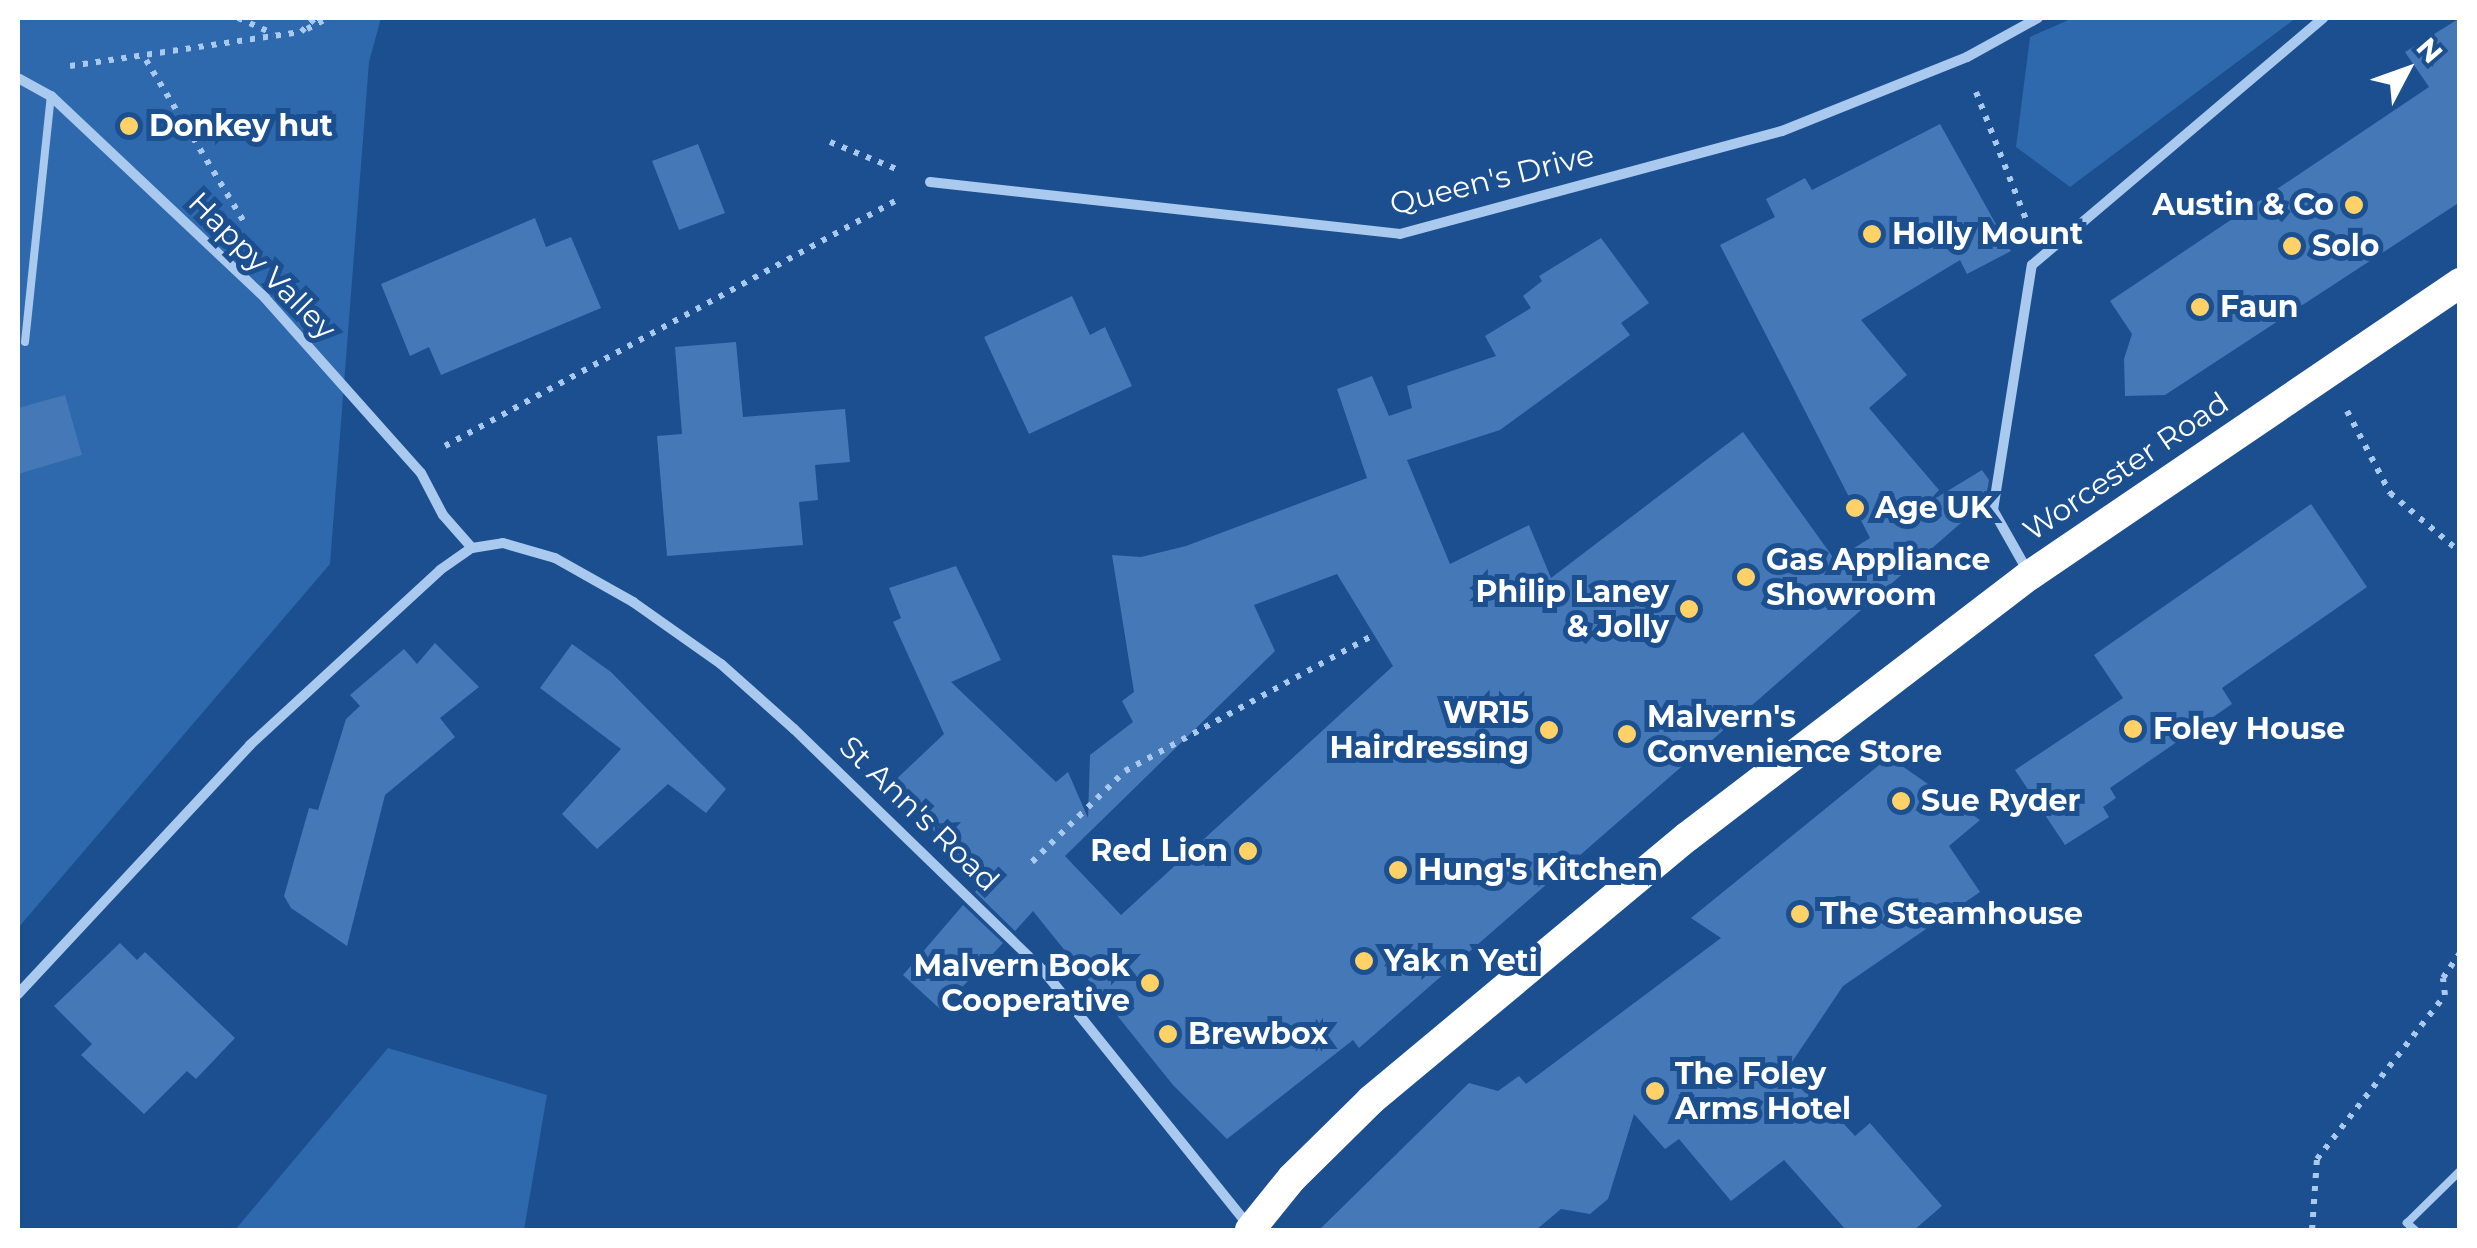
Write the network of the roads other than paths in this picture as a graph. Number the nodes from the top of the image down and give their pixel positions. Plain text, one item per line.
1 (2038, 18) edge
2 (2324, 18) edge
3 (18, 78) edge
4 (51, 96) junction
5 (930, 182) road end
6 (2460, 283) edge
7 (24, 342) dead end
8 (472, 548) junction
9 (2030, 575) junction
10 (18, 994) edge
11 (2460, 1171) edge
12 (2411, 1227) edge
13 (1250, 1230) edge

1 - 5 street, Queen's Drive
2 - 9 street
3 - 4 street, Happy Valley
4 - 7 lane
4 - 8 street, Happy Valley
6 - 9 highway, Worcester Road
8 - 10 street
8 - 13 street, St Ann's Road
9 - 13 highway, Worcester Road
11 - 12 lane

